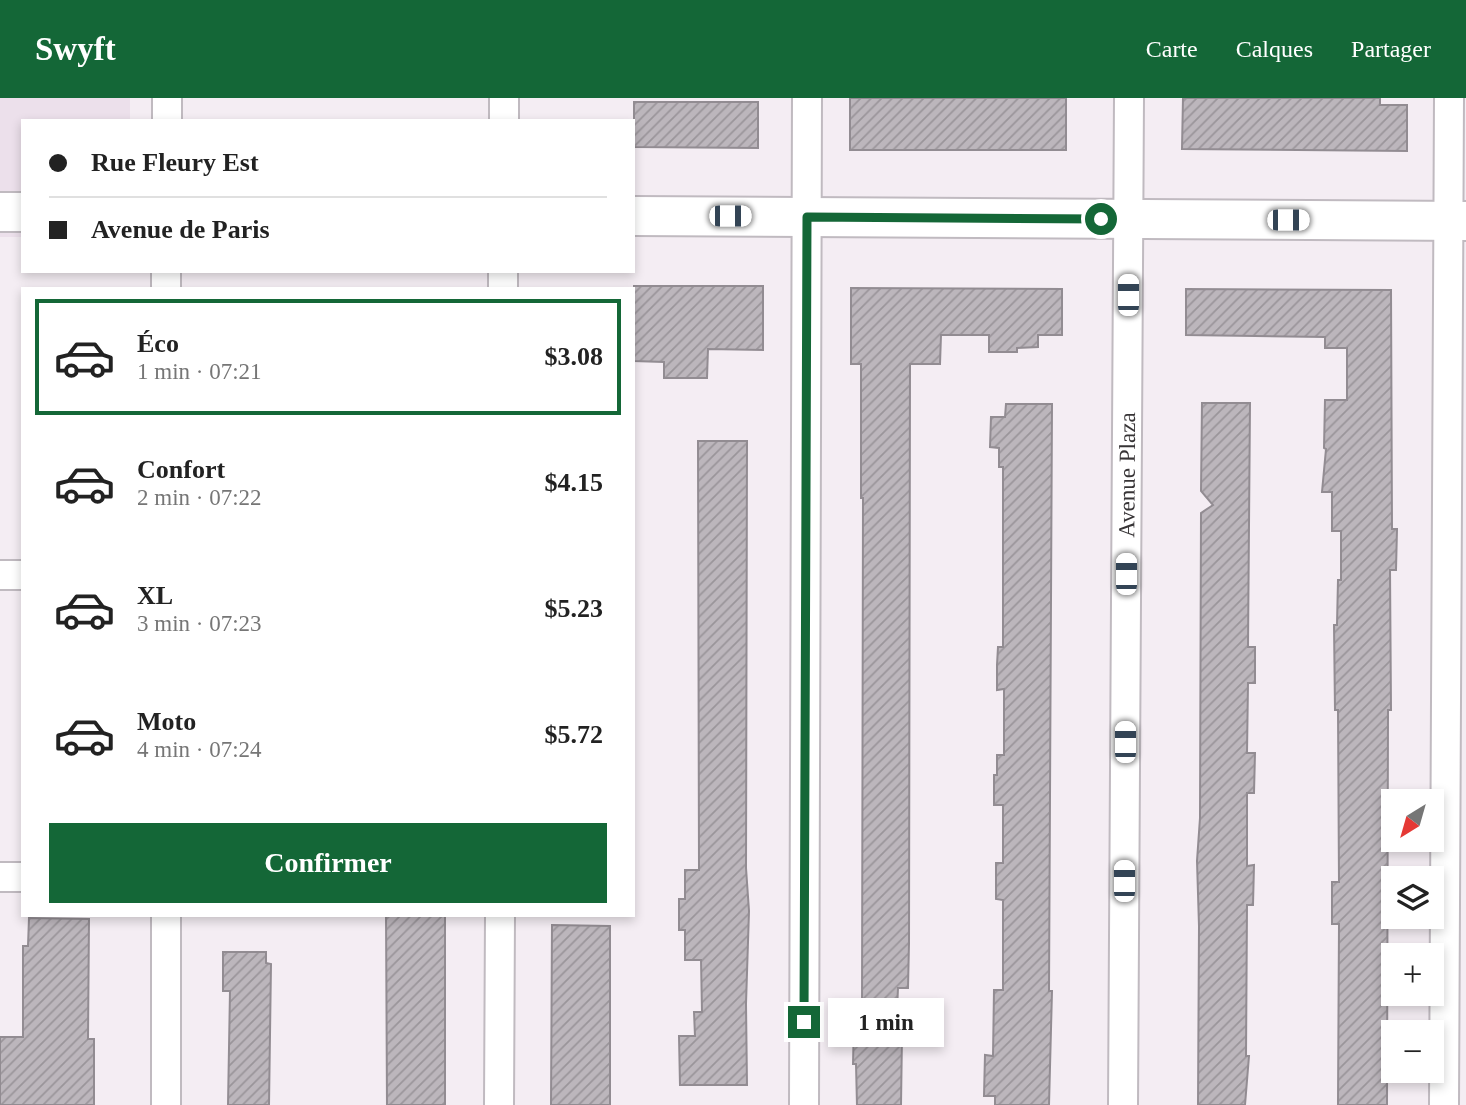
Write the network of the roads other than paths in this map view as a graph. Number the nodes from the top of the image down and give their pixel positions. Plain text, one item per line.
1 (167, 98) edge
2 (504, 98) edge
3 (807, 98) edge
4 (1129, 98) edge
5 (1449, 98) edge
6 (167, 119) edge
7 (504, 119) edge
8 (0, 212) edge
9 (21, 212) edge
10 (635, 216) edge
11 (807, 217) junction
12 (1128, 219) junction
13 (1457, 221) edge
14 (0, 575) edge
15 (21, 575) edge
16 (0, 877) edge
17 (21, 877) edge
18 (166, 917) edge
19 (500, 917) edge
20 (166, 1105) edge
21 (499, 1105) edge
22 (804, 1105) edge
23 (1123, 1105) edge
24 (1444, 1105) edge

1 - 6 street
2 - 7 street
3 - 11 street
4 - 12 street, Avenue Plaza
5 - 13 street
8 - 9 street
10 - 11 street
11 - 12 street
11 - 22 street
12 - 13 street
12 - 23 street, Avenue Plaza
13 - 24 street
14 - 15 street
16 - 17 street
18 - 20 street
19 - 21 street

